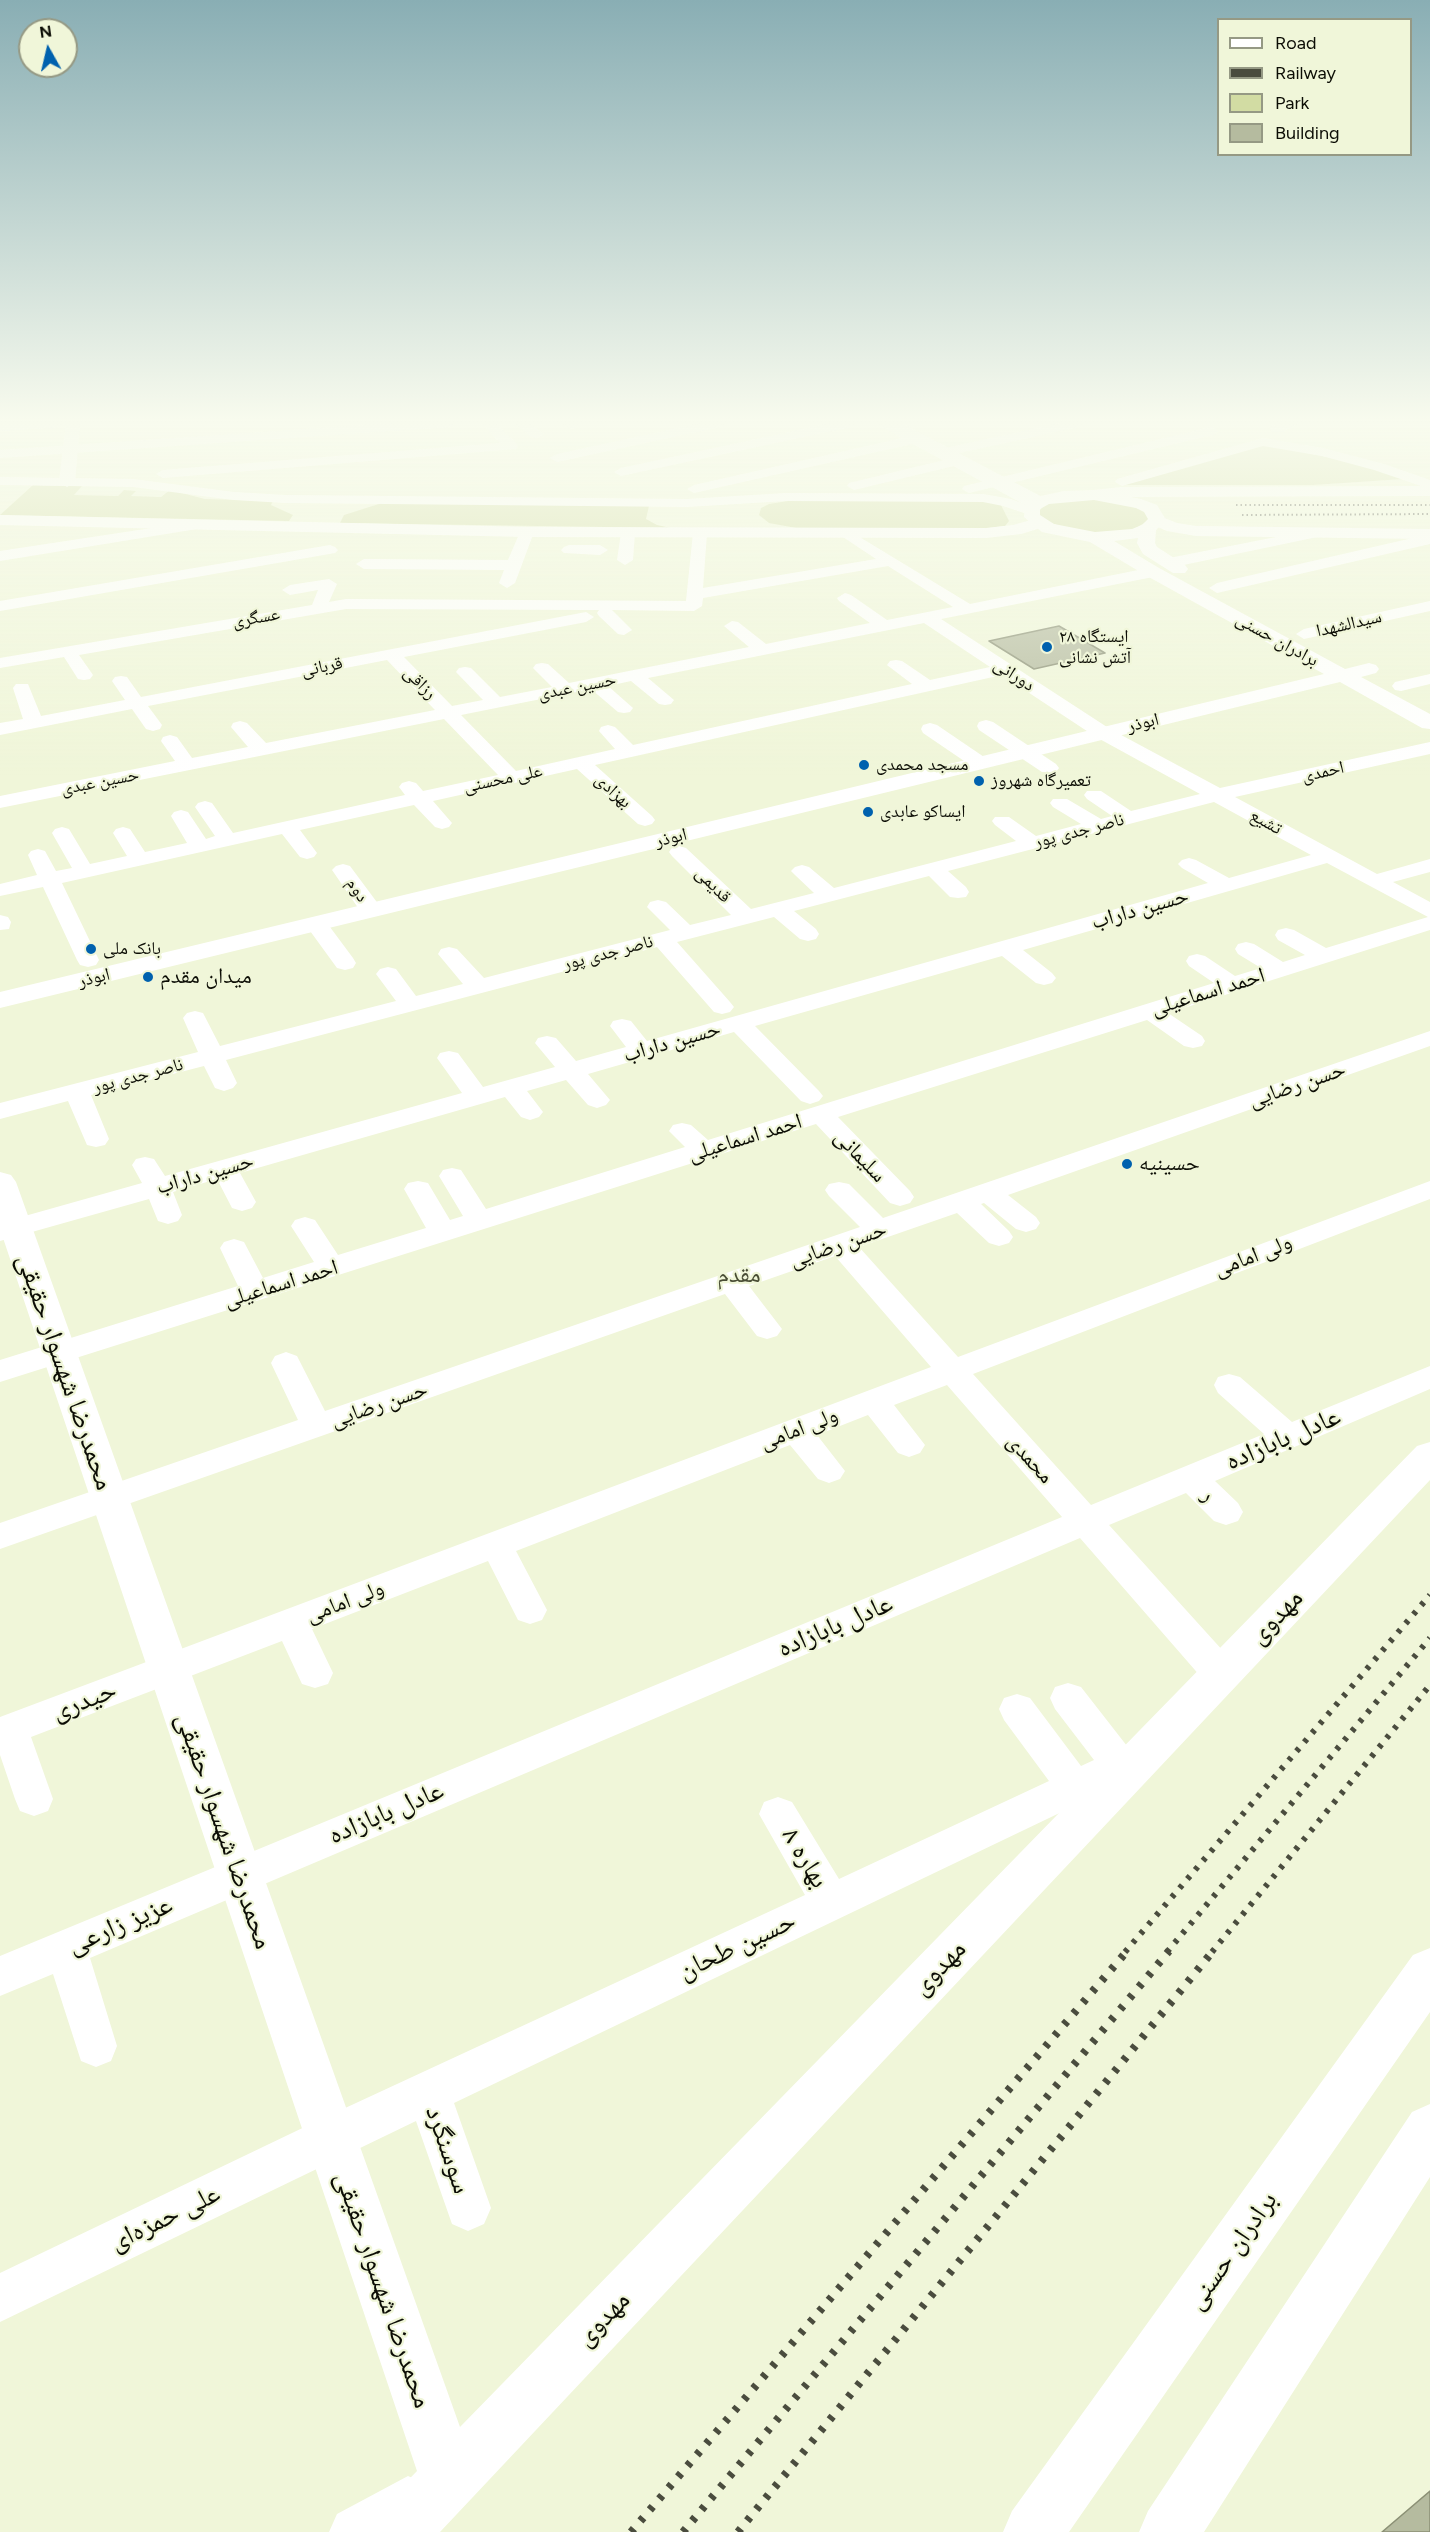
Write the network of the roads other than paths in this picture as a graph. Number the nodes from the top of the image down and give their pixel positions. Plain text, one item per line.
1 (75, 541) edge
2 (523, 541) edge
3 (572, 541) edge
4 (627, 541) edge
5 (699, 541) edge
6 (859, 541) edge
7 (1104, 541) edge
8 (1146, 541) edge
9 (1277, 541) edge
10 (1421, 541) edge
11 (8, 550) edge
12 (330, 550) dead end
13 (600, 550) dead end
14 (289, 557) junction
15 (625, 560) dead end
16 (890, 561) junction
17 (800, 562) dead end
18 (364, 564) dead end
19 (514, 565) junction
20 (301, 568) dead end
21 (750, 568) dead end
22 (1161, 568) junction
23 (824, 572) junction
24 (163, 578) junction
25 (767, 582) junction
26 (102, 588) junction
27 (1217, 588) junction
28 (291, 590) dead end
29 (175, 592) dead end
30 (274, 595) dead end
31 (845, 598) dead end
32 (36, 599) junction
33 (694, 600) junction
34 (113, 603) dead end
35 (500, 603) junction
36 (648, 605) junction
37 (1430, 606) edge
38 (211, 607) dead end
39 (320, 607) junction
40 (967, 609) junction
41 (291, 612) junction
42 (1, 613) edge
43 (605, 613) junction
44 (926, 618) junction
45 (48, 619) dead end
46 (673, 621) dead end
47 (1281, 622) junction
48 (227, 623) junction
49 (732, 626) dead end
50 (885, 626) junction
51 (1254, 627) junction
52 (624, 630) dead end
53 (427, 631) dead end
54 (1304, 634) junction
55 (440, 645) junction
56 (763, 650) junction
57 (68, 651) junction
58 (297, 653) dead end
59 (391, 654) junction
60 (0, 663) edge
61 (343, 663) junction
62 (896, 665) dead end
63 (542, 668) dead end
64 (313, 669) junction
65 (1005, 669) junction
66 (1369, 669) junction
67 (465, 672) dead end
68 (289, 674) junction
69 (84, 675) dead end
70 (635, 675) junction
71 (1342, 675) junction
72 (357, 677) dead end
73 (863, 679) dead end
74 (1430, 679) edge
75 (121, 681) dead end
76 (595, 684) junction
77 (1401, 686) junction
78 (22, 688) dead end
79 (565, 689) junction
80 (816, 689) dead end
81 (304, 691) dead end
82 (923, 694) junction
83 (887, 695) junction
84 (665, 700) dead end
85 (863, 700) junction
86 (502, 702) junction
87 (1430, 702) edge
88 (135, 703) junction
89 (841, 705) junction
90 (624, 708) dead end
91 (449, 713) junction
92 (883, 715) dead end
93 (524, 717) dead end
94 (682, 719) dead end
95 (34, 723) junction
96 (1430, 723) edge
97 (292, 724) dead end
98 (153, 725) dead end
99 (986, 726) dead end
100 (240, 727) dead end
101 (0, 729) edge
102 (930, 729) dead end
103 (608, 731) dead end
104 (1103, 733) junction
105 (703, 735) junction
106 (170, 741) dead end
107 (308, 741) junction
108 (284, 746) junction
109 (1430, 748) edge
110 (262, 750) junction
111 (629, 752) junction
112 (1024, 752) junction
113 (301, 761) dead end
114 (581, 762) junction
115 (980, 763) junction
116 (188, 765) junction
117 (1049, 768) dead end
118 (454, 769) dead end
119 (0, 779) edge
120 (403, 781) dead end
121 (507, 785) junction
122 (469, 787) junction
123 (356, 792) dead end
124 (1094, 795) dead end
125 (1217, 795) junction
126 (418, 798) junction
127 (6, 801) edge
128 (1060, 803) dead end
129 (205, 807) dead end
130 (369, 809) junction
131 (181, 816) dead end
132 (1128, 818) junction
133 (645, 820) dead end
134 (1002, 821) dead end
135 (442, 823) dead end
136 (1098, 826) junction
137 (287, 827) junction
138 (62, 833) dead end
139 (123, 833) dead end
140 (228, 840) junction
141 (1033, 843) junction
142 (200, 846) junction
143 (679, 852) dead end
144 (165, 853) junction
145 (307, 853) dead end
146 (38, 855) dead end
147 (1329, 856) junction
148 (139, 859) junction
149 (1189, 864) dead end
150 (1430, 865) edge
151 (933, 869) junction
152 (343, 870) dead end
153 (84, 871) junction
154 (802, 871) dead end
155 (177, 873) dead end
156 (50, 879) junction
157 (1375, 881) junction
158 (1227, 885) junction
159 (0, 890) edge
160 (958, 892) dead end
161 (830, 896) junction
162 (658, 907) dead end
163 (778, 909) junction
164 (371, 910) junction
165 (1430, 911) edge
166 (746, 917) junction
167 (1430, 923) edge
168 (316, 924) junction
169 (685, 933) junction
170 (808, 934) dead end
171 (1286, 935) dead end
172 (662, 939) junction
173 (1005, 947) junction
174 (1246, 949) dead end
175 (449, 954) dead end
176 (1324, 956) junction
177 (88, 960) dead end
178 (1197, 961) dead end
179 (345, 963) dead end
180 (1280, 970) junction
181 (388, 974) dead end
182 (1044, 978) dead end
183 (1232, 985) junction
184 (479, 987) junction
185 (0, 1000) edge
186 (411, 1005) junction
187 (1150, 1011) junction
188 (730, 1015) junction
189 (195, 1018) dead end
190 (622, 1026) dead end
191 (1430, 1038) edge
192 (1193, 1041) dead end
193 (547, 1042) dead end
194 (642, 1050) junction
195 (212, 1056) junction
196 (449, 1058) dead end
197 (572, 1070) junction
198 (224, 1083) dead end
199 (510, 1087) junction
200 (77, 1092) junction
201 (477, 1097) junction
202 (597, 1100) dead end
203 (815, 1106) junction
204 (0, 1112) edge
205 (530, 1112) dead end
206 (682, 1131) dead end
207 (96, 1139) dead end
208 (704, 1151) junction
209 (224, 1168) junction
210 (152, 1176) junction
211 (452, 1176) dead end
212 (0, 1182) edge
213 (418, 1189) dead end
214 (1430, 1189) edge
215 (839, 1190) dead end
216 (900, 1197) dead end
217 (975, 1197) junction
218 (242, 1202) dead end
219 (168, 1215) dead end
220 (480, 1221) junction
221 (1026, 1223) dead end
222 (305, 1226) dead end
223 (8, 1229) edge
224 (879, 1230) junction
225 (443, 1233) junction
226 (999, 1237) dead end
227 (840, 1244) junction
228 (234, 1248) dead end
229 (332, 1268) junction
230 (731, 1282) junction
231 (255, 1292) junction
232 (767, 1329) dead end
233 (59, 1353) junction
234 (286, 1364) dead end
235 (0, 1371) edge
236 (952, 1371) junction
237 (1430, 1377) edge
238 (1229, 1385) dead end
239 (874, 1401) junction
240 (318, 1426) junction
241 (796, 1430) junction
242 (1288, 1437) junction
243 (909, 1445) dead end
244 (1430, 1456) edge
245 (829, 1471) dead end
246 (1191, 1477) junction
247 (109, 1498) junction
248 (1226, 1512) dead end
249 (1085, 1521) junction
250 (0, 1536) edge
251 (496, 1545) junction
252 (530, 1610) dead end
253 (292, 1623) junction
254 (169, 1669) junction
255 (315, 1673) dead end
256 (1221, 1674) junction
257 (1068, 1698) dead end
258 (1017, 1709) dead end
259 (5, 1731) edge
260 (1132, 1761) junction
261 (1075, 1787) junction
262 (34, 1799) dead end
263 (778, 1814) dead end
264 (239, 1874) junction
265 (831, 1902) junction
266 (66, 1948) junction
267 (1430, 1971) edge
268 (0, 1976) edge
269 (96, 2046) dead end
270 (428, 2092) junction
271 (1430, 2130) edge
272 (331, 2138) junction
273 (468, 2208) dead end
274 (0, 2298) edge
275 (449, 2480) junction
276 (355, 2532) edge
277 (399, 2532) edge
278 (1033, 2532) edge
279 (1169, 2532) edge

1 - 11 street
2 - 19 street
3 - 13 street
4 - 15 street
5 - 33 street
6 - 16 street
7 - 22 street, برادران حسنی
8 - 22 street, برادران حسنی
9 - 22 street, حسین عبدی
10 - 27 street
12 - 14 street
14 - 20 street
14 - 24 street
16 - 23 street, عسگری
16 - 40 street
17 - 23 street
18 - 19 street
19 - 35 street
21 - 25 street
22 - 27 street, برادران حسنی
22 - 40 street, حسین عبدی
22 - 51 street, برادران حسنی
23 - 25 street, عسگری
24 - 26 street
24 - 29 street
25 - 33 street, عسگری
26 - 32 street
26 - 34 street
27 - 47 street, برادران حسنی
28 - 39 street
30 - 41 street
31 - 50 street
32 - 42 street
32 - 45 street
33 - 36 street, عسگری
35 - 36 street, عسگری
35 - 39 street, عسگری
36 - 43 street, قربانی
36 - 46 street
37 - 54 street, سیدالشهدا
38 - 48 street
39 - 41 street, عسگری
40 - 44 street, حسین عبدی
41 - 48 street, عسگری
43 - 52 street
43 - 55 street, قربانی
44 - 50 street, حسین عبدی
44 - 65 street, دورانی
47 - 51 street
47 - 54 street, برادران حسنی
48 - 57 street, عسگری
49 - 56 street
50 - 56 street, حسین عبدی
51 - 71 street, برادران حسنی
53 - 55 street
54 - 66 street, برادران حسنی
55 - 59 street, قربانی
56 - 70 street, حسین عبدی
57 - 60 street, عسگری
57 - 69 street
58 - 64 street
59 - 61 street, قربانی
59 - 91 street, رزاقی
61 - 64 street, قربانی
61 - 72 street
62 - 82 street
63 - 79 street
64 - 68 street, قربانی
65 - 82 street, علی محسنی
65 - 104 street, دورانی
66 - 71 street, ابوذر
66 - 77 street, برادران حسنی
67 - 86 street
68 - 81 street
68 - 88 street, قربانی
70 - 76 street, حسین عبدی
70 - 84 street
71 - 96 street, برادران حسنی
71 - 104 street, ابوذر
73 - 83 street
74 - 77 street
75 - 88 street
76 - 79 street, حسین عبدی
76 - 90 street
77 - 87 street, برادران حسنی
78 - 95 street
79 - 86 street, حسین عبدی
80 - 89 street
82 - 83 street, علی محسنی
83 - 85 street, علی محسنی
85 - 89 street, علی محسنی
85 - 92 street
86 - 91 street, حسین عبدی
86 - 93 street
88 - 95 street, قربانی
88 - 98 street
89 - 105 street, علی محسنی
91 - 107 street, حسین عبدی
91 - 121 street
94 - 105 street
95 - 101 street, قربانی
97 - 107 street
99 - 112 street
100 - 110 street
102 - 115 street
103 - 111 street
104 - 112 street, ابوذر
104 - 125 street, تشیع
105 - 111 street, علی محسنی
106 - 116 street
107 - 108 street, حسین عبدی
108 - 110 street, حسین عبدی
108 - 113 street
109 - 125 street, احمدی
110 - 116 street, حسین عبدی
111 - 114 street, علی محسنی
112 - 115 street, ابوذر
112 - 117 street
114 - 121 street, علی محسنی
114 - 133 street, بهزادی
115 - 164 street, ابوذر
116 - 127 street, حسین عبدی
118 - 122 street
119 - 127 street
120 - 126 street
121 - 122 street, علی محسنی
122 - 126 street, علی محسنی
123 - 130 street
124 - 132 street
125 - 132 street, ناصر جدی پور
125 - 147 street, تشیع
126 - 130 street, علی محسنی
126 - 135 street
128 - 136 street
129 - 140 street
130 - 137 street, علی محسنی
131 - 142 street
132 - 136 street, ناصر جدی پور
134 - 141 street
136 - 141 street, ناصر جدی پور
137 - 140 street, علی محسنی
137 - 145 street
138 - 153 street
139 - 148 street
140 - 142 street, علی محسنی
141 - 151 street, ناصر جدی پور
142 - 144 street, علی محسنی
143 - 166 street, قدیمی
144 - 148 street, علی محسنی
144 - 155 street
146 - 156 street
147 - 157 street, تشیع
147 - 158 street, حسین داراب
148 - 153 street, علی محسنی
149 - 158 street
150 - 157 street
151 - 160 street
151 - 161 street, ناصر جدی پور
152 - 164 street, دوم
153 - 156 street, علی محسنی
154 - 161 street
156 - 159 street, علی محسنی
156 - 177 street
157 - 165 street, تشیع
158 - 173 street, حسین داراب
161 - 163 street, ناصر جدی پور
162 - 169 street
163 - 166 street, ناصر جدی پور
163 - 170 street
164 - 168 street, ابوذر
166 - 169 street, ناصر جدی پور
167 - 176 street, احمد اسماعیلی
168 - 179 street
168 - 185 street, ابوذر
169 - 172 street, ناصر جدی پور
171 - 176 street
172 - 184 street, ناصر جدی پور
172 - 188 street, سلیمانی
173 - 182 street
173 - 188 street, حسین داراب
174 - 180 street
175 - 184 street
176 - 180 street, احمد اسماعیلی
178 - 183 street
180 - 183 street, احمد اسماعیلی
181 - 186 street
183 - 187 street, احمد اسماعیلی
184 - 186 street, ناصر جدی پور
186 - 195 street, ناصر جدی پور
187 - 192 street
187 - 203 street, احمد اسماعیلی
188 - 194 street, حسین داراب
188 - 203 street, سلیمانی
189 - 195 street
190 - 194 street
191 - 217 street, حسن رضایی
193 - 197 street
194 - 197 street, حسین داراب
195 - 198 street
195 - 200 street, ناصر جدی پور
196 - 201 street
197 - 199 street, حسین داراب
197 - 202 street
199 - 201 street, حسین داراب
199 - 205 street
200 - 204 street, ناصر جدی پور
200 - 207 street
201 - 209 street, حسین داراب
203 - 208 street, احمد اسماعیلی
203 - 216 street, سلیمانی
206 - 208 street
208 - 220 street, احمد اسماعیلی
209 - 210 street, حسین داراب
209 - 218 street
210 - 219 street
210 - 223 street, حسین داراب
211 - 220 street
212 - 223 street, محمدرضا شهسوار حقیقی
213 - 225 street
214 - 236 street, ولی امامی
215 - 224 street
217 - 221 street
217 - 224 street, حسن رضایی
217 - 226 street
220 - 225 street, احمد اسماعیلی
222 - 229 street
223 - 233 street, محمدرضا شهسوار حقیقی
224 - 227 street, حسن رضایی
225 - 229 street, احمد اسماعیلی
227 - 230 street, حسن رضایی
227 - 236 street, محمدی
228 - 231 street
229 - 231 street, احمد اسماعیلی
230 - 232 street
230 - 240 street, حسن رضایی
231 - 233 street, احمد اسماعیلی
233 - 235 street, احمد اسماعیلی
233 - 247 street, محمدرضا شهسوار حقیقی
234 - 240 street
236 - 239 street, ولی امامی
236 - 249 street, محمدی
237 - 242 street, عادل بابازاده
238 - 242 street
239 - 241 street, ولی امامی
239 - 243 street
240 - 247 street, حسن رضایی
241 - 245 street
241 - 251 street, ولی امامی
242 - 246 street, عادل بابازاده
244 - 256 street, مهدوی
246 - 248 street, ر
246 - 249 street, عادل بابازاده
247 - 250 street, حسن رضایی
247 - 254 street, محمدرضا شهسوار حقیقی
249 - 256 street, محمدی
249 - 264 street, عادل بابازاده
251 - 252 street
251 - 253 street, ولی امامی
253 - 254 street, ولی امامی
253 - 255 street
254 - 259 street, حیدری
254 - 264 street, محمدرضا شهسوار حقیقی
256 - 260 street, مهدوی
257 - 260 street
258 - 261 street
259 - 262 street
260 - 261 street, حسین طحان
260 - 275 street, مهدوی
261 - 265 street, حسین طحان
263 - 265 street, بهاره ۸
264 - 266 street, عزیز زارعی
264 - 272 street, محمدرضا شهسوار حقیقی
265 - 270 street, حسین طحان
266 - 268 street, عزیز زارعی
266 - 269 street
267 - 278 street, برادران حسنی
270 - 272 street, حسین طحان
270 - 273 street, سوسنگرد
271 - 279 street
272 - 274 street, علی حمزه‌ای
272 - 275 street, محمدرضا شهسوار حقیقی
275 - 276 street
275 - 277 street, مهدوی

